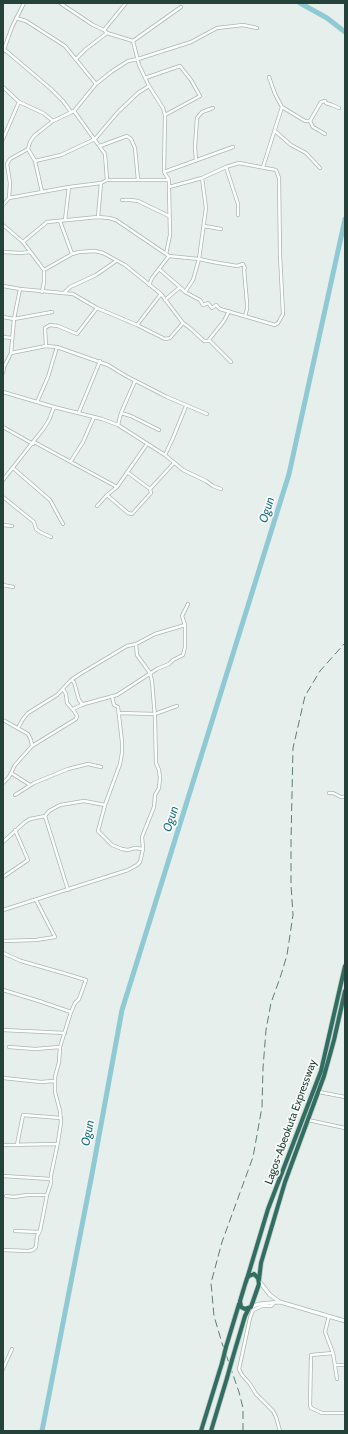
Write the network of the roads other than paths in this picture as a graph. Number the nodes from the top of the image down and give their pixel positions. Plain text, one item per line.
1 (24, 3) edge
2 (126, 3) edge
3 (62, 4) edge
4 (181, 7) dead end
5 (16, 18) junction
6 (257, 28) dead end
7 (104, 30) junction
8 (107, 33) junction
9 (133, 41) junction
10 (3, 44) edge
11 (4, 50) edge
12 (76, 59) junction
13 (138, 59) junction
14 (269, 77) dead end
15 (145, 78) junction
16 (96, 84) junction
17 (149, 86) junction
18 (3, 87) edge
19 (19, 102) junction
20 (282, 107) junction
21 (213, 108) dead end
22 (339, 108) dead end
23 (73, 111) junction
24 (165, 115) junction
25 (53, 121) junction
26 (310, 121) junction
27 (275, 131) junction
28 (326, 134) dead end
29 (3, 139) edge
30 (95, 139) junction
31 (100, 146) junction
32 (233, 147) dead end
33 (28, 149) junction
34 (35, 161) junction
35 (196, 161) junction
36 (226, 167) junction
37 (263, 167) junction
38 (320, 168) dead end
39 (164, 172) junction
40 (202, 178) junction
41 (107, 180) junction
42 (138, 180) junction
43 (168, 180) junction
44 (101, 183) junction
45 (69, 187) junction
46 (169, 187) junction
47 (42, 192) junction
48 (9, 198) junction
49 (122, 200) dead end
50 (3, 204) edge
51 (238, 215) dead end
52 (168, 216) junction
53 (98, 217) junction
54 (60, 221) junction
55 (65, 221) junction
56 (3, 225) edge
57 (204, 226) junction
58 (221, 229) dead end
59 (23, 242) junction
60 (3, 252) edge
61 (30, 252) junction
62 (72, 254) junction
63 (168, 255) junction
64 (199, 258) junction
65 (116, 261) junction
66 (159, 269) junction
67 (44, 270) junction
68 (3, 286) edge
69 (149, 286) junction
70 (181, 288) junction
71 (20, 289) junction
72 (42, 292) junction
73 (185, 292) junction
74 (64, 293) junction
75 (161, 294) junction
76 (166, 300) junction
77 (97, 308) junction
78 (229, 311) junction
79 (52, 312) dead end
80 (244, 316) junction
81 (3, 317) edge
82 (14, 319) junction
83 (182, 324) junction
84 (137, 325) junction
85 (3, 337) edge
86 (12, 338) junction
87 (210, 341) junction
88 (46, 346) junction
89 (57, 347) junction
90 (11, 353) junction
91 (100, 361) junction
92 (231, 362) dead end
93 (3, 367) edge
94 (3, 373) edge
95 (135, 381) junction
96 (3, 392) edge
97 (37, 402) junction
98 (186, 406) junction
99 (54, 407) junction
100 (79, 412) junction
101 (122, 413) junction
102 (207, 414) dead end
103 (94, 417) junction
104 (118, 425) junction
105 (3, 427) edge
106 (159, 430) dead end
107 (33, 443) junction
108 (147, 444) junction
109 (165, 455) junction
110 (71, 461) junction
111 (174, 463) junction
112 (13, 468) junction
113 (127, 472) junction
114 (3, 480) edge
115 (116, 487) junction
116 (150, 489) junction
117 (221, 489) dead end
118 (107, 495) junction
119 (3, 497) edge
120 (97, 506) dead end
121 (63, 524) dead end
122 (3, 525) edge
123 (12, 526) dead end
124 (51, 538) dead end
125 (3, 585) edge
126 (13, 587) dead end
127 (188, 604) dead end
128 (185, 625) junction
129 (136, 644) junction
130 (150, 673) junction
131 (71, 680) junction
132 (63, 689) junction
133 (112, 697) junction
134 (83, 705) junction
135 (177, 706) dead end
136 (73, 709) junction
137 (119, 713) junction
138 (155, 714) junction
139 (3, 720) edge
140 (18, 728) junction
141 (32, 746) junction
142 (101, 767) dead end
143 (11, 773) junction
144 (3, 783) edge
145 (30, 786) junction
146 (329, 793) dead end
147 (15, 795) dead end
148 (345, 797) edge
149 (105, 805) junction
150 (44, 816) junction
151 (15, 830) junction
152 (3, 842) edge
153 (143, 849) junction
154 (3, 876) edge
155 (68, 890) junction
156 (36, 900) junction
157 (3, 910) edge
158 (3, 941) edge
159 (3, 953) edge
160 (345, 966) edge
161 (3, 990) edge
162 (345, 990) edge
163 (72, 1012) junction
164 (3, 1030) edge
165 (65, 1033) junction
166 (9, 1047) dead end
167 (60, 1047) junction
168 (3, 1078) edge
169 (54, 1081) junction
170 (319, 1092) junction
171 (345, 1097) edge
172 (306, 1110) junction
173 (312, 1112) junction
174 (61, 1118) junction
175 (308, 1120) junction
176 (345, 1128) edge
177 (57, 1144) junction
178 (3, 1145) edge
179 (16, 1145) junction
180 (3, 1176) edge
181 (51, 1180) junction
182 (47, 1195) junction
183 (6, 1196) dead end
184 (15, 1231) dead end
185 (40, 1232) junction
186 (3, 1250) edge
187 (259, 1281) junction
188 (246, 1282) junction
189 (240, 1301) junction
190 (280, 1302) junction
191 (274, 1303) junction
192 (250, 1308) junction
193 (329, 1316) junction
194 (345, 1321) edge
195 (12, 1349) dead end
196 (333, 1353) junction
197 (335, 1365) junction
198 (345, 1365) edge
199 (3, 1370) edge
200 (337, 1379) dead end
201 (345, 1413) edge
202 (202, 1431) edge
203 (211, 1431) edge
204 (280, 1431) edge

1 - 5 street
2 - 7 street
3 - 7 street
4 - 9 street
5 - 11 street
5 - 12 street
6 - 13 street
7 - 8 street
8 - 9 street
8 - 12 street
9 - 13 street
10 - 11 street
11 - 23 street
12 - 16 street
13 - 15 street
13 - 16 street
14 - 20 street
15 - 17 street
15 - 24 street
16 - 23 street
17 - 24 street
17 - 30 street
18 - 19 street
19 - 25 street
19 - 29 street
20 - 26 street
20 - 27 street
21 - 35 street
22 - 26 street
23 - 25 street
23 - 30 street
24 - 39 street
25 - 33 street
26 - 28 street
27 - 37 street
27 - 38 street
30 - 31 street
30 - 34 street
31 - 41 street
31 - 42 street
32 - 35 street
33 - 34 street
33 - 48 street
34 - 47 street
35 - 39 street
36 - 37 street
36 - 40 street
36 - 51 street
37 - 80 street
39 - 43 street
40 - 46 street
40 - 57 street
41 - 42 street
41 - 44 street
42 - 43 street
43 - 46 street
44 - 45 street
44 - 53 street
45 - 47 street
45 - 55 street
46 - 52 street
47 - 48 street
48 - 50 street
49 - 52 street
52 - 63 street
53 - 55 street
53 - 63 street
54 - 55 street
54 - 59 street
54 - 62 street
56 - 59 street
57 - 58 street
57 - 64 street
59 - 61 street
60 - 61 street
61 - 67 street
62 - 65 street
62 - 67 street
63 - 64 street
63 - 66 street
64 - 73 street
64 - 80 street
65 - 69 street
65 - 74 street
66 - 69 street
66 - 70 street
67 - 72 street
68 - 71 street
69 - 75 street
70 - 73 street
70 - 76 street
71 - 72 street
71 - 82 street
72 - 74 street
73 - 78 street
74 - 77 street
75 - 76 street
75 - 84 street
76 - 83 street
77 - 84 street
77 - 88 street
78 - 80 street
78 - 87 street
79 - 82 street
81 - 82 street
82 - 86 street
83 - 84 street
83 - 87 street
85 - 86 street
86 - 90 street
87 - 92 street
88 - 89 street
88 - 90 street
89 - 91 street
89 - 97 street
90 - 93 street
91 - 95 street
91 - 100 street
93 - 94 street
95 - 98 street
95 - 101 street
96 - 97 street
97 - 99 street
98 - 102 street
98 - 109 street
99 - 100 street
99 - 107 street
100 - 103 street
101 - 104 street
101 - 106 street
103 - 104 street
103 - 110 street
104 - 108 street
105 - 107 street
107 - 110 street
107 - 112 street
108 - 109 street
108 - 113 street
109 - 111 street
110 - 115 street
111 - 116 street
111 - 117 street
112 - 114 street
112 - 121 street
113 - 115 street
113 - 116 street
115 - 118 street
116 - 118 street
118 - 120 street
119 - 124 street
122 - 123 street
125 - 126 street
127 - 128 street
128 - 129 street
128 - 130 street
129 - 130 street
129 - 131 street
130 - 133 street
130 - 138 street
131 - 132 street
131 - 134 street
132 - 136 street
132 - 140 street
133 - 134 street
133 - 137 street
134 - 136 street
135 - 138 street
136 - 141 street
137 - 138 street
137 - 149 street
138 - 153 street
139 - 140 street
140 - 141 street
141 - 143 street
142 - 145 street
143 - 144 street
143 - 145 street
145 - 147 street
146 - 148 street
149 - 150 street
149 - 153 street
150 - 151 street
150 - 155 street
151 - 152 street
151 - 154 street
153 - 155 street
155 - 156 street
156 - 157 street
156 - 158 street
159 - 163 street
160 - 172 highway, Lagos-Abeokuta Expressway
161 - 163 street
162 - 170 highway, Lagos-Abeokuta Expressway
163 - 165 street
164 - 165 street
165 - 167 street
166 - 167 street
167 - 169 street
168 - 169 street
169 - 174 street
170 - 171 street
170 - 173 highway, Lagos-Abeokuta Expressway
172 - 173 highway
172 - 188 highway, Lagos-Abeokuta Expressway
173 - 175 highway, Lagos-Abeokuta Expressway
174 - 177 street
174 - 179 street
175 - 176 street
175 - 187 highway, Lagos-Abeokuta Expressway
177 - 179 street
177 - 181 street
178 - 179 street
180 - 181 street
181 - 182 street
182 - 183 street
182 - 185 street
184 - 185 street
185 - 186 street
187 - 188 highway
187 - 190 street
187 - 192 highway, Lagos-Abeokuta Expressway
188 - 189 highway, Lagos-Abeokuta Expressway
189 - 192 highway
189 - 202 highway, bridge
190 - 191 street
190 - 193 street
191 - 192 street
191 - 204 street
192 - 203 highway, bridge
193 - 194 street
193 - 196 street
195 - 199 street
196 - 197 street
196 - 201 street
197 - 198 street
197 - 200 street

